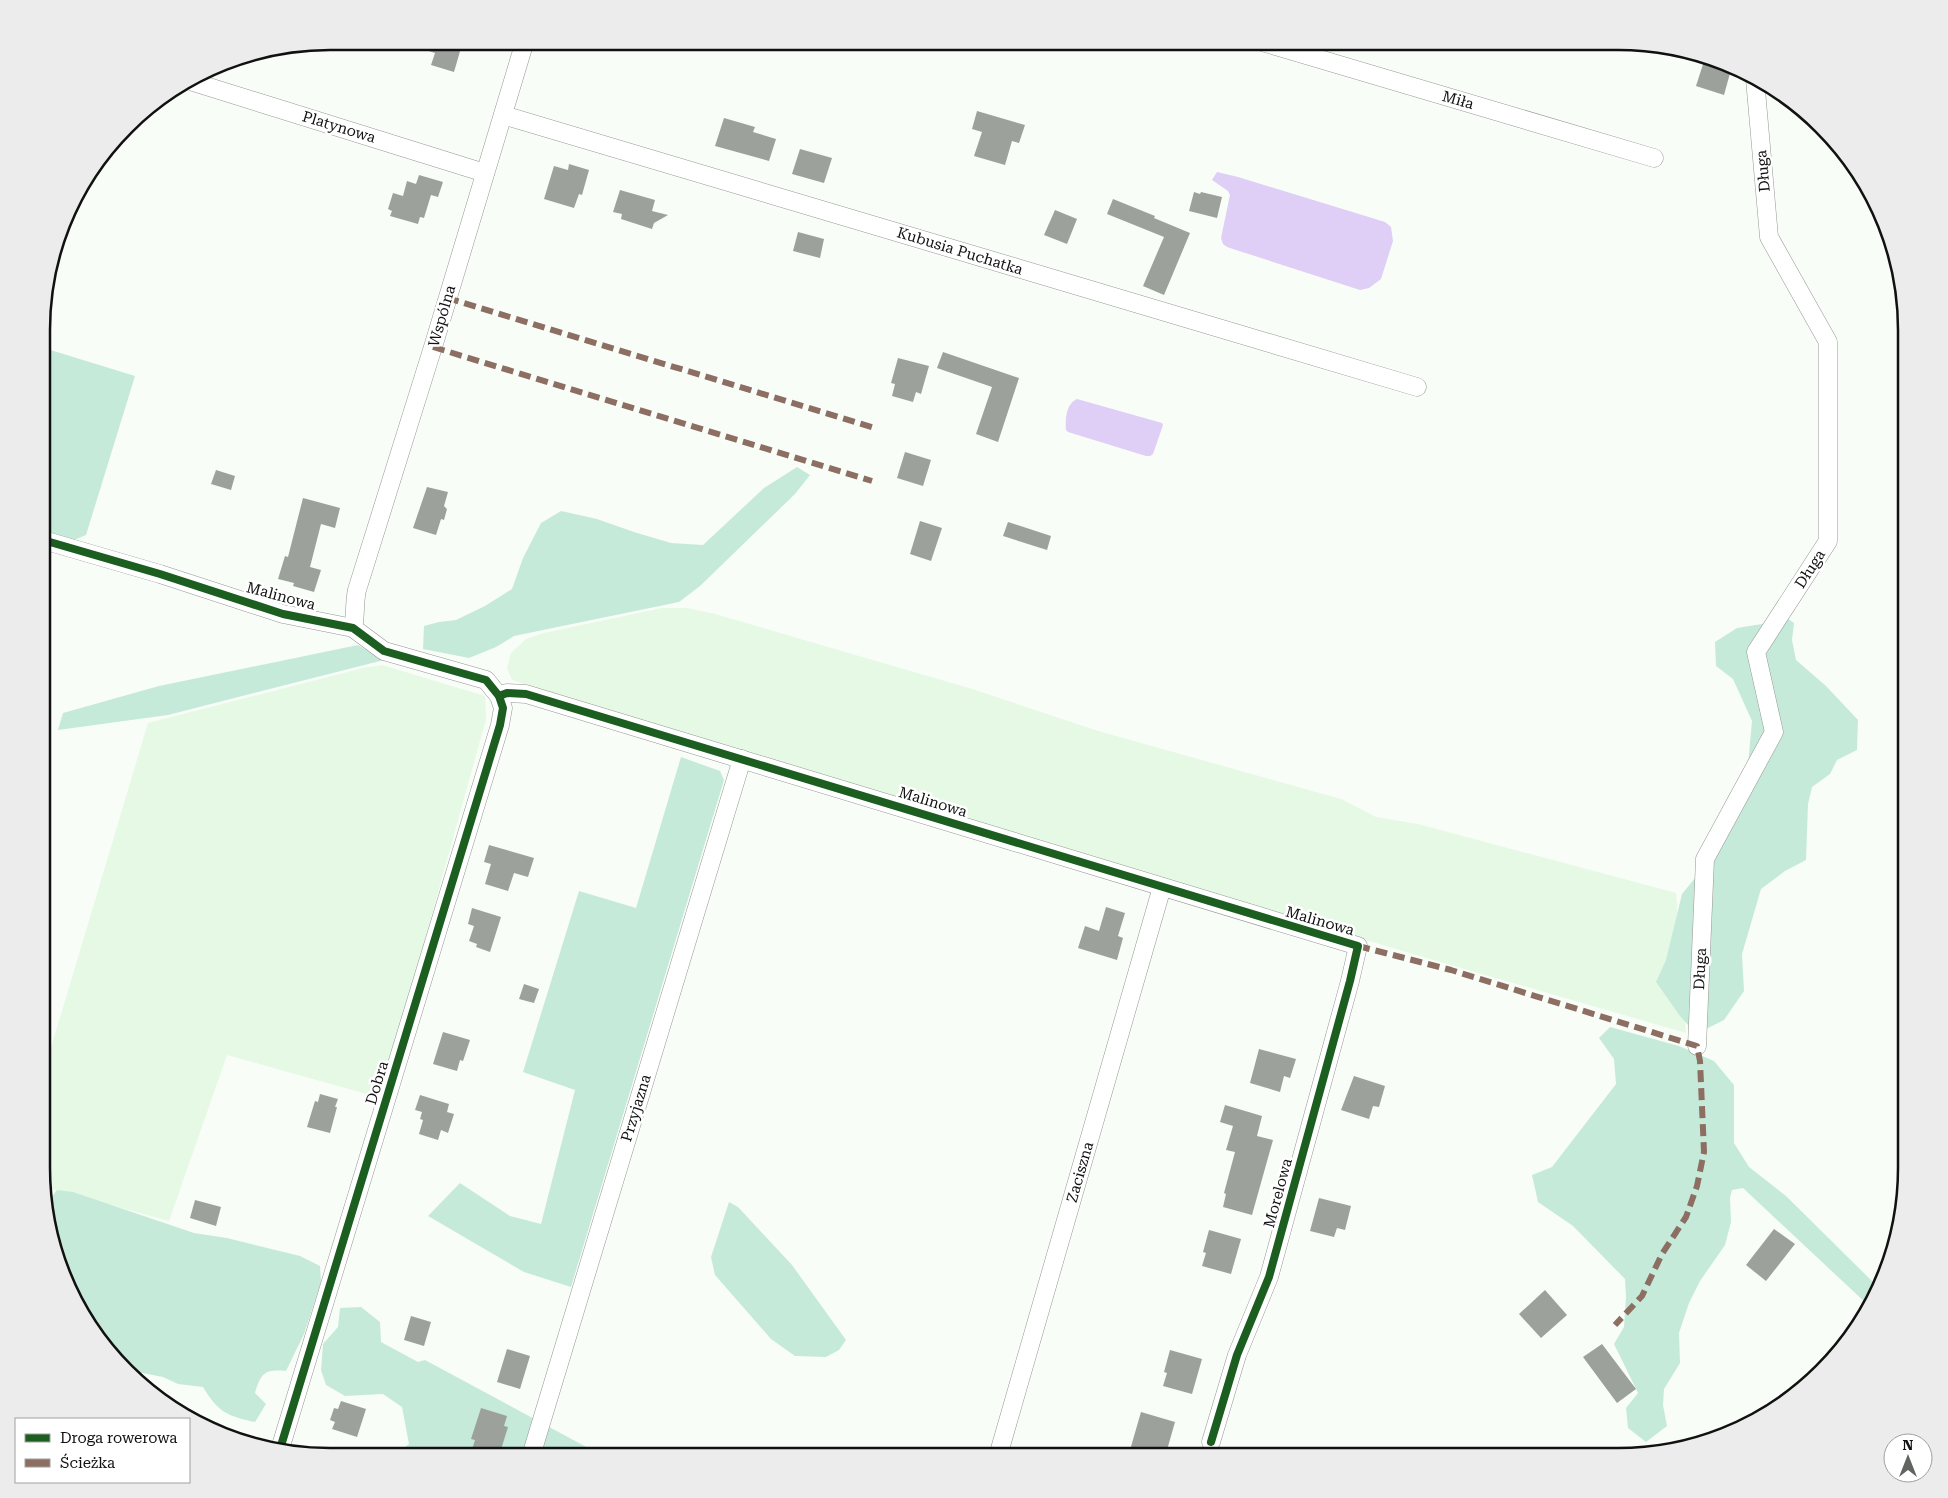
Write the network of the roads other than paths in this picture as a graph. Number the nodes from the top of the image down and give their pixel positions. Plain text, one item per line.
1 (522, 50) edge
2 (1289, 50) edge
3 (197, 83) edge
4 (1756, 86) edge
5 (503, 115) junction
6 (1654, 158) dead end
7 (486, 173) junction
8 (1417, 387) dead end
9 (50, 542) edge
10 (353, 628) junction
11 (499, 696) junction
12 (742, 759) junction
13 (1162, 887) junction
14 (1358, 946) joint
15 (1697, 1046) dead end
16 (1210, 1442) dead end
17 (281, 1444) edge
18 (533, 1448) edge
19 (1000, 1448) edge

1 - 5 street, Wspólna
2 - 6 street, Miła
3 - 7 street, Platynowa
4 - 15 street, Długa
5 - 7 street, Wspólna
5 - 8 street, Kubusia Puchatka
7 - 10 street, Wspólna
9 - 10 street, Malinowa
10 - 11 street, Malinowa
11 - 12 street, Malinowa
11 - 17 street, Dobra
12 - 13 street, Malinowa
12 - 18 street, Przyjazna
13 - 14 street, Malinowa
13 - 19 street, Zaciszna
14 - 16 street, Morelowa

